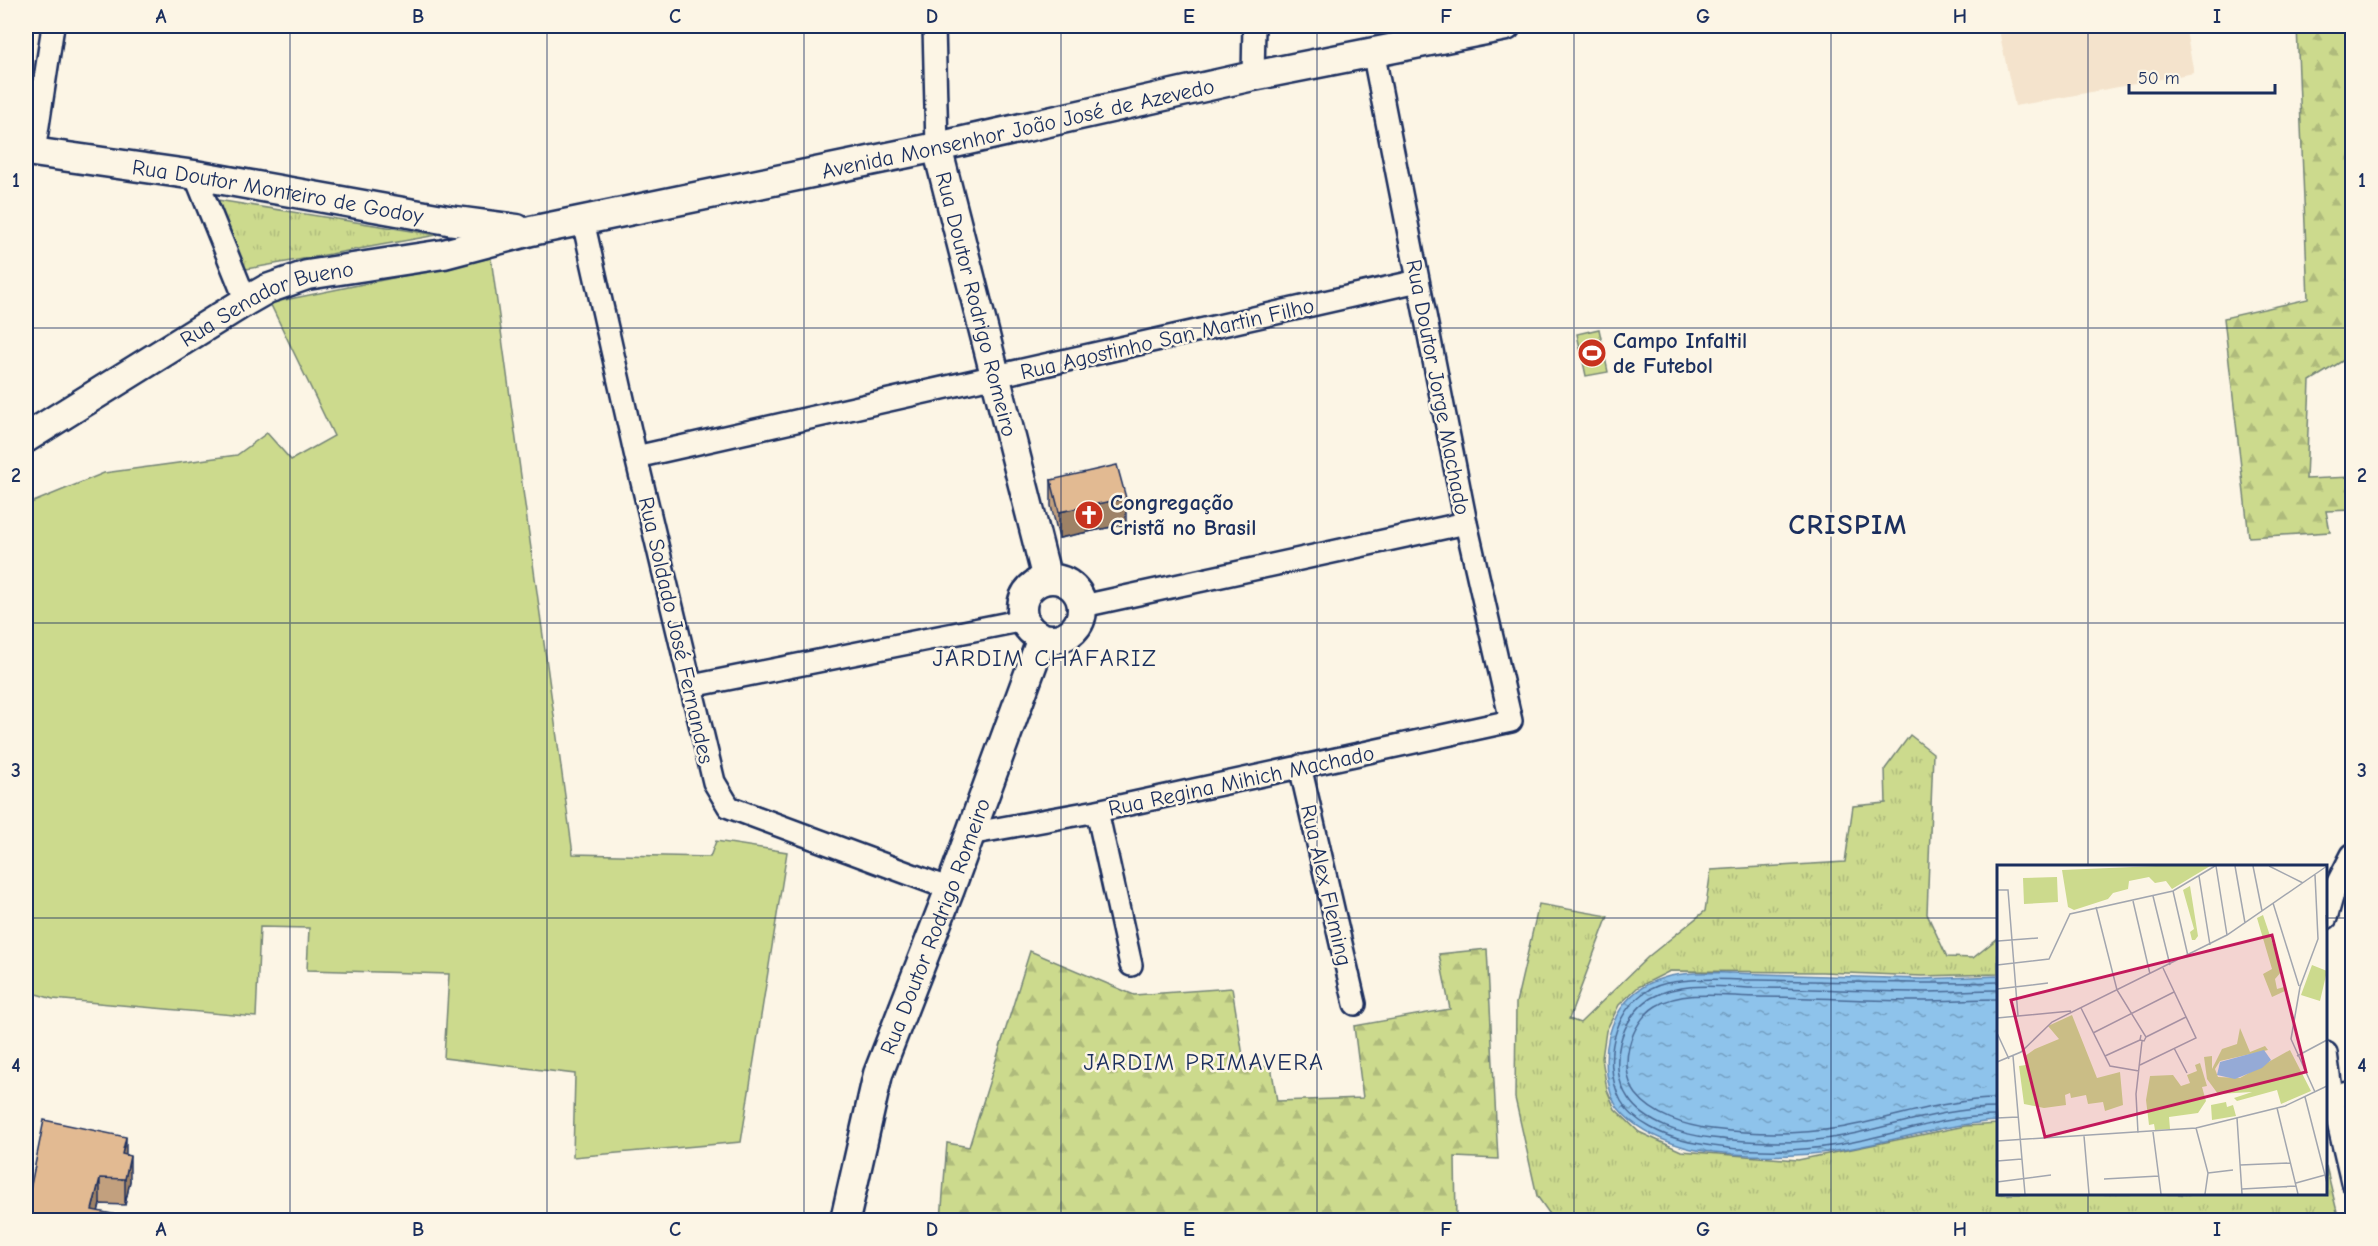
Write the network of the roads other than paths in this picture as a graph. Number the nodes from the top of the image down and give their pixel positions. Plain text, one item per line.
1 (53, 26) edge
2 (934, 26) edge
3 (1254, 26) edge
4 (1506, 26) edge
5 (1446, 32) edge
6 (1373, 51) junction
7 (1253, 76) junction
8 (937, 147) junction
9 (30, 151) edge
10 (195, 175) junction
11 (448, 220) junction
12 (583, 221) junction
13 (531, 231) junction
14 (444, 254) junction
15 (1418, 281) junction
16 (246, 300) junction
17 (996, 376) junction
18 (26, 438) edge
19 (636, 457) junction
20 (1466, 523) junction
21 (1047, 579) junction
22 (1083, 606) junction
23 (1033, 629) junction
24 (692, 686) junction
25 (1511, 721) joint
26 (1300, 766) junction
27 (1096, 811) junction
28 (969, 834) junction
29 (2352, 855) edge
30 (950, 889) junction
31 (2327, 912) edge
32 (1131, 965) dead end
33 (1355, 1004) dead end
34 (2327, 1058) edge
35 (2342, 1094) edge
36 (2352, 1182) edge
37 (845, 1221) edge

1 - 9 street
2 - 8 street, Rua Doutor Rodrigo Romeiro
3 - 7 street
4 - 5 street, Avenida Monsenhor João José de Azevedo
5 - 6 street, Avenida Monsenhor João José de Azevedo
6 - 7 street, Avenida Monsenhor João José de Azevedo
6 - 15 street, Rua Doutor Jorge Machado
7 - 8 street, Avenida Monsenhor João José de Azevedo
8 - 12 street, Avenida Monsenhor João José de Azevedo
8 - 17 street, Rua Doutor Rodrigo Romeiro
9 - 10 street, Rua Doutor Monteiro de Godoy
10 - 11 street, Rua Doutor Monteiro de Godoy
10 - 16 street
11 - 13 street, Rua Doutor Monteiro de Godoy
11 - 14 street
12 - 13 street, Avenida Monsenhor João José de Azevedo
12 - 19 street, Rua Soldado José Fernandes
13 - 14 street, Rua Senador Bueno
14 - 16 street, Rua Senador Bueno
15 - 17 street, Rua Agostinho San Martin Filho
15 - 20 street, Rua Doutor Jorge Machado
16 - 18 street, Rua Senador Bueno
17 - 19 street, Rua Agostinho San Martin Filho
17 - 21 street, Rua Doutor Rodrigo Romeiro
19 - 24 street, Rua Soldado José Fernandes
20 - 22 street
20 - 25 street, Rua Doutor Jorge Machado
21 - 22 street
21 - 23 street
22 - 23 street
23 - 24 street
23 - 28 street, Rua Doutor Rodrigo Romeiro
24 - 30 street, Rua Soldado José Fernandes
25 - 26 street, Rua Regina Mihich Machado
26 - 27 street, Rua Regina Mihich Machado
26 - 33 street, Rua Alex Fleming
27 - 28 street, Rua Regina Mihich Machado
27 - 32 street
28 - 30 street, Rua Doutor Rodrigo Romeiro
29 - 31 street
30 - 37 street, Rua Doutor Rodrigo Romeiro
34 - 35 street
35 - 36 street

